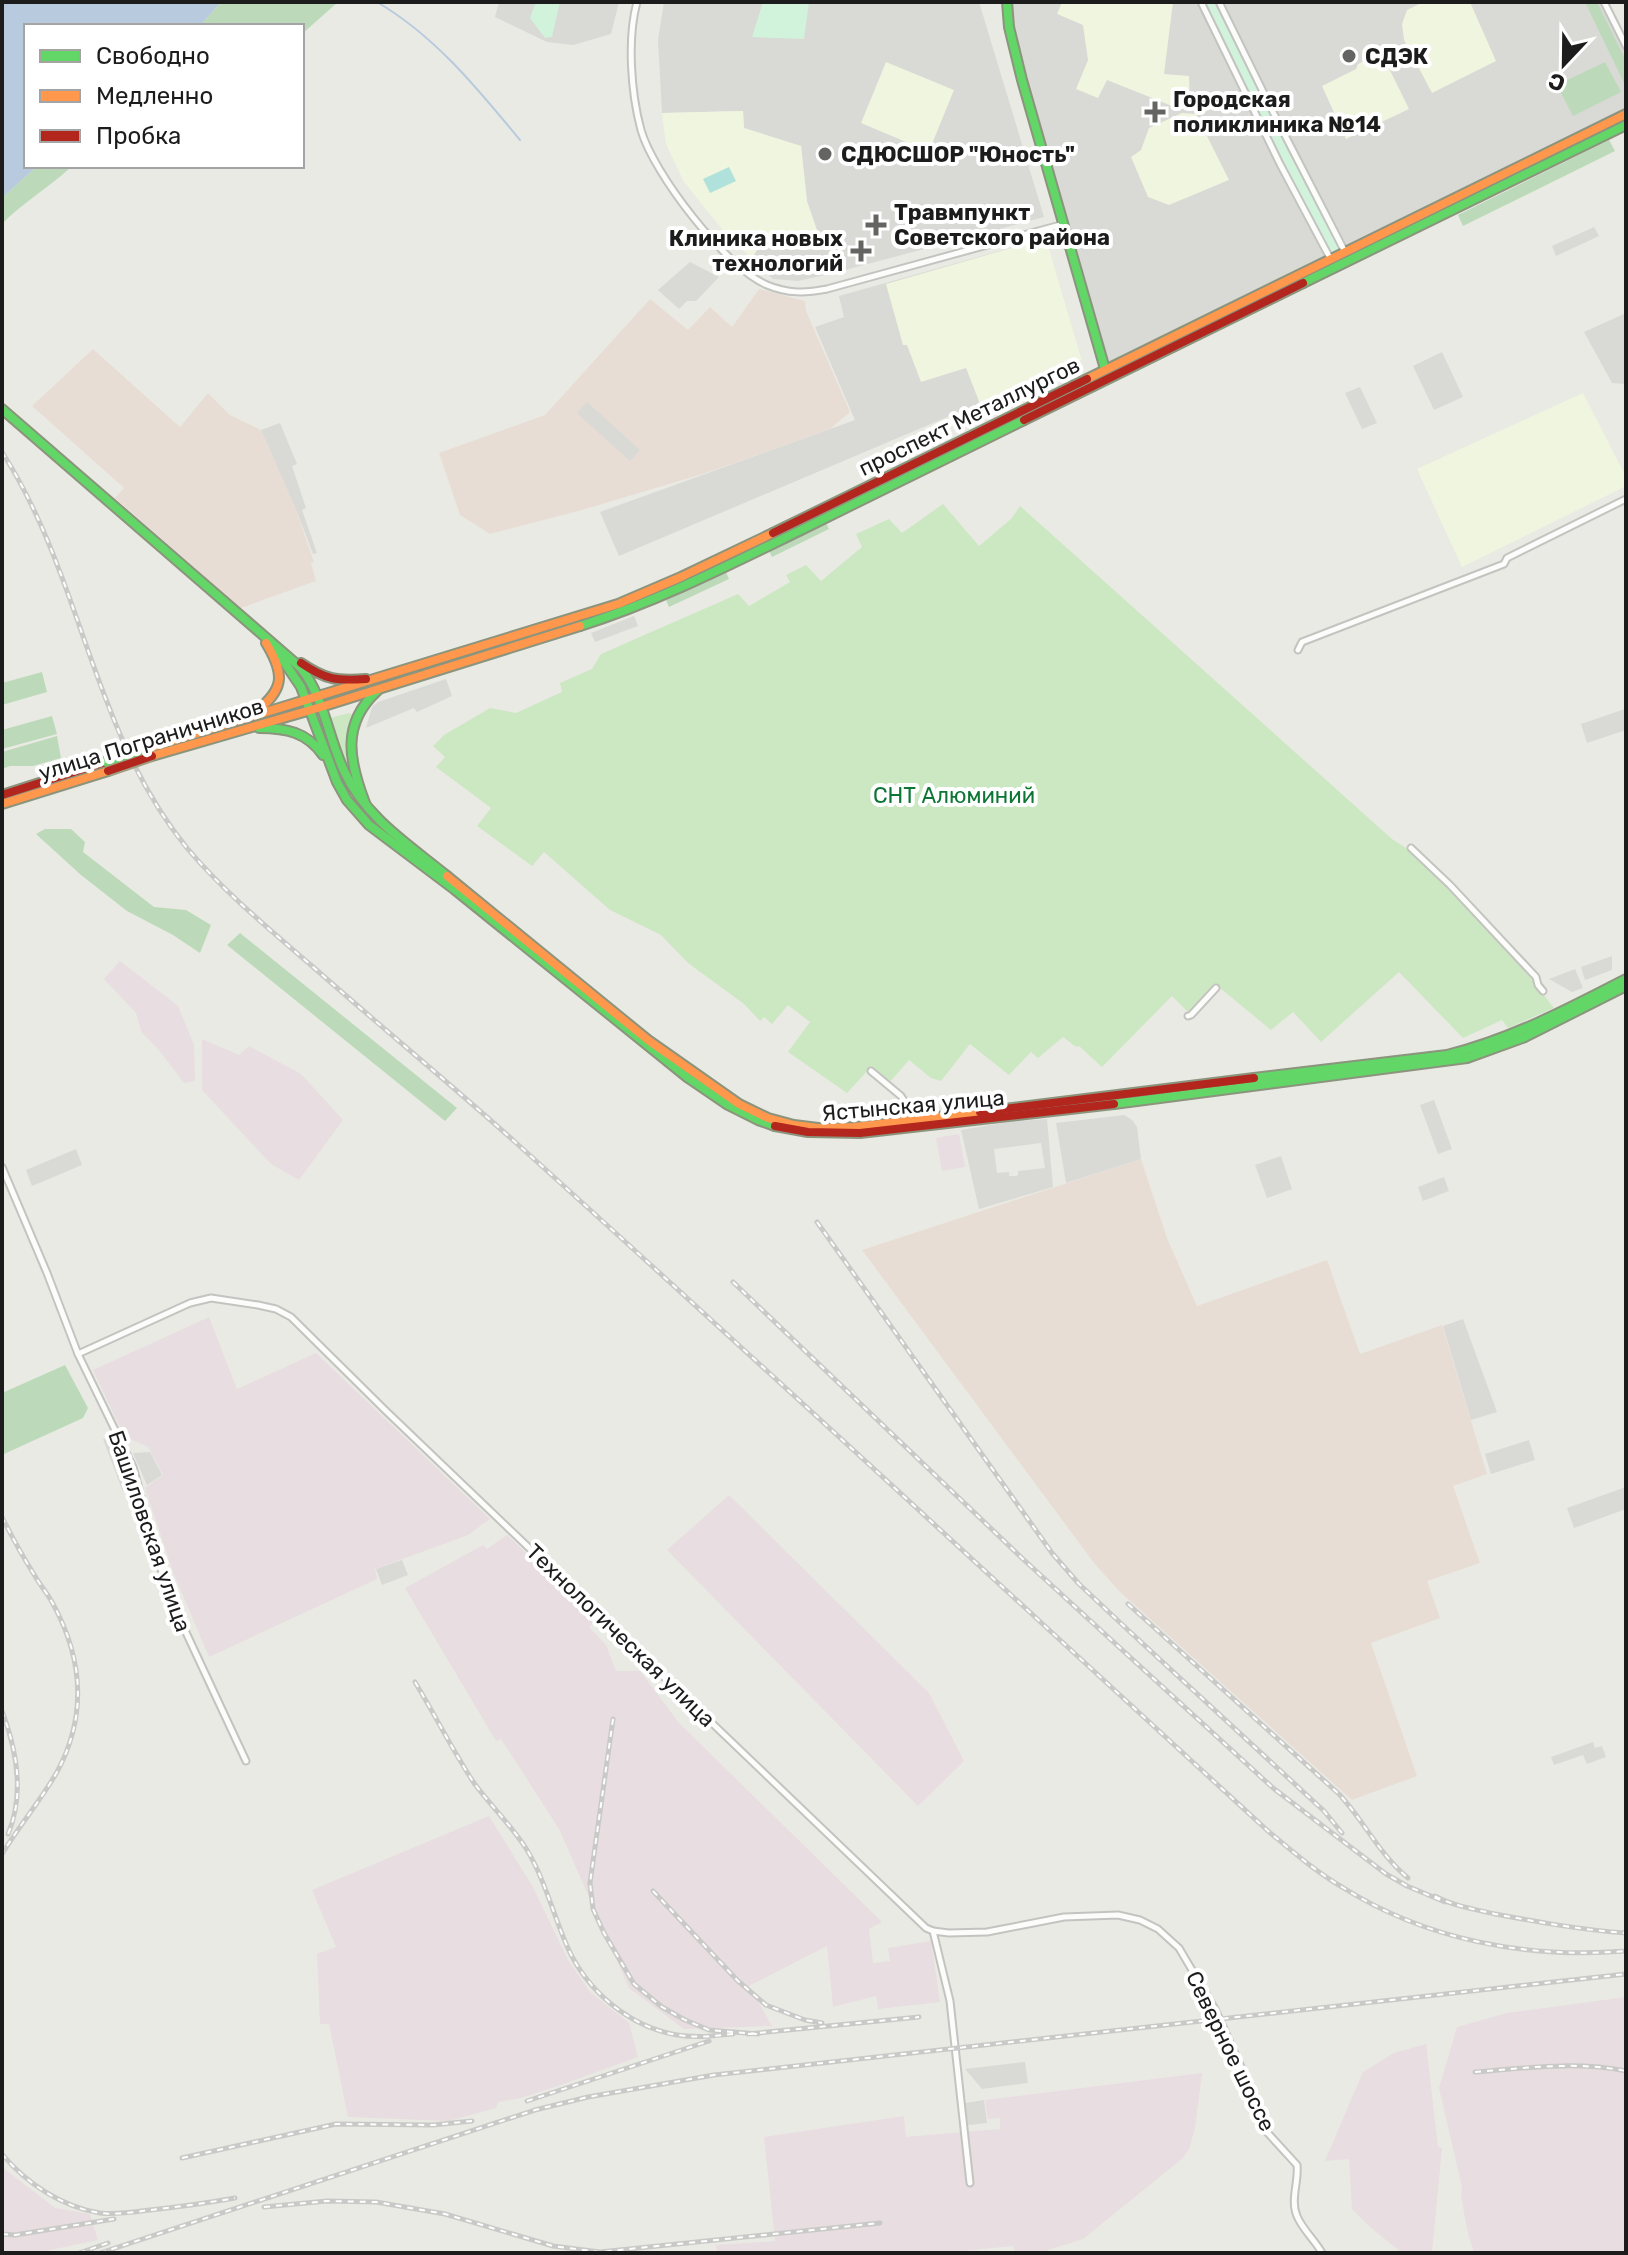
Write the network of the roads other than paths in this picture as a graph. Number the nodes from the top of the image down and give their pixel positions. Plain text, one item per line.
1 (637, 2) edge
2 (1007, 2) edge
3 (1201, 2) edge
4 (1219, 2) edge
5 (1604, 2) edge
6 (1626, 46) edge
7 (1626, 114) edge
8 (1626, 127) edge
9 (1064, 224) junction
10 (1347, 257) junction
11 (1333, 264) junction
12 (1108, 373) junction
13 (2, 409) edge
14 (1626, 499) edge
15 (261, 635) junction
16 (1298, 650) dead end
17 (381, 683) junction
18 (315, 704) junction
19 (246, 719) junction
20 (242, 729) junction
21 (151, 752) junction
22 (107, 766) junction
23 (331, 770) junction
24 (2, 795) edge
25 (2, 804) edge
26 (374, 817) junction
27 (1411, 848) dead end
28 (1626, 979) edge
29 (1626, 986) edge
30 (1216, 988) dead end
31 (1543, 991) dead end
32 (1188, 1016) dead end
33 (871, 1071) dead end
34 (916, 1119) junction
35 (2, 1167) edge
36 (78, 1354) junction
37 (246, 1761) dead end
38 (933, 1931) junction
39 (970, 2183) dead end
40 (1322, 2253) edge

1 - 9 street
2 - 9 main road
3 - 11 street
4 - 10 street
5 - 6 street
7 - 10 main road, проспект Металлургов
8 - 10 main road, проспект Металлургов
9 - 12 main road
10 - 11 main road, проспект Металлургов
11 - 12 main road, проспект Металлургов
12 - 17 main road, проспект Металлургов
13 - 15 main road
14 - 16 street
15 - 17 main road
15 - 18 main road
15 - 19 main road
17 - 18 main road, проспект Металлургов
17 - 26 main road
18 - 19 main road, улица Пограничников
18 - 20 main road, улица Пограничников
18 - 23 main road, Ястынская улица
18 - 26 main road, Ястынская улица
19 - 21 main road, улица Пограничников
20 - 21 main road, улица Пограничников
20 - 23 main road
21 - 22 main road, улица Пограничников, bridge
22 - 24 main road, улица Пограничников
22 - 25 main road, улица Пограничников
23 - 29 main road, Ястынская улица
26 - 34 main road, Ястынская улица
27 - 31 street
28 - 34 main road, Ястынская улица
30 - 32 street
33 - 34 street
35 - 36 street, Башиловская улица
36 - 37 street, Башиловская улица
36 - 38 street, Технологическая улица
38 - 39 street
38 - 40 street, Северное шоссе

